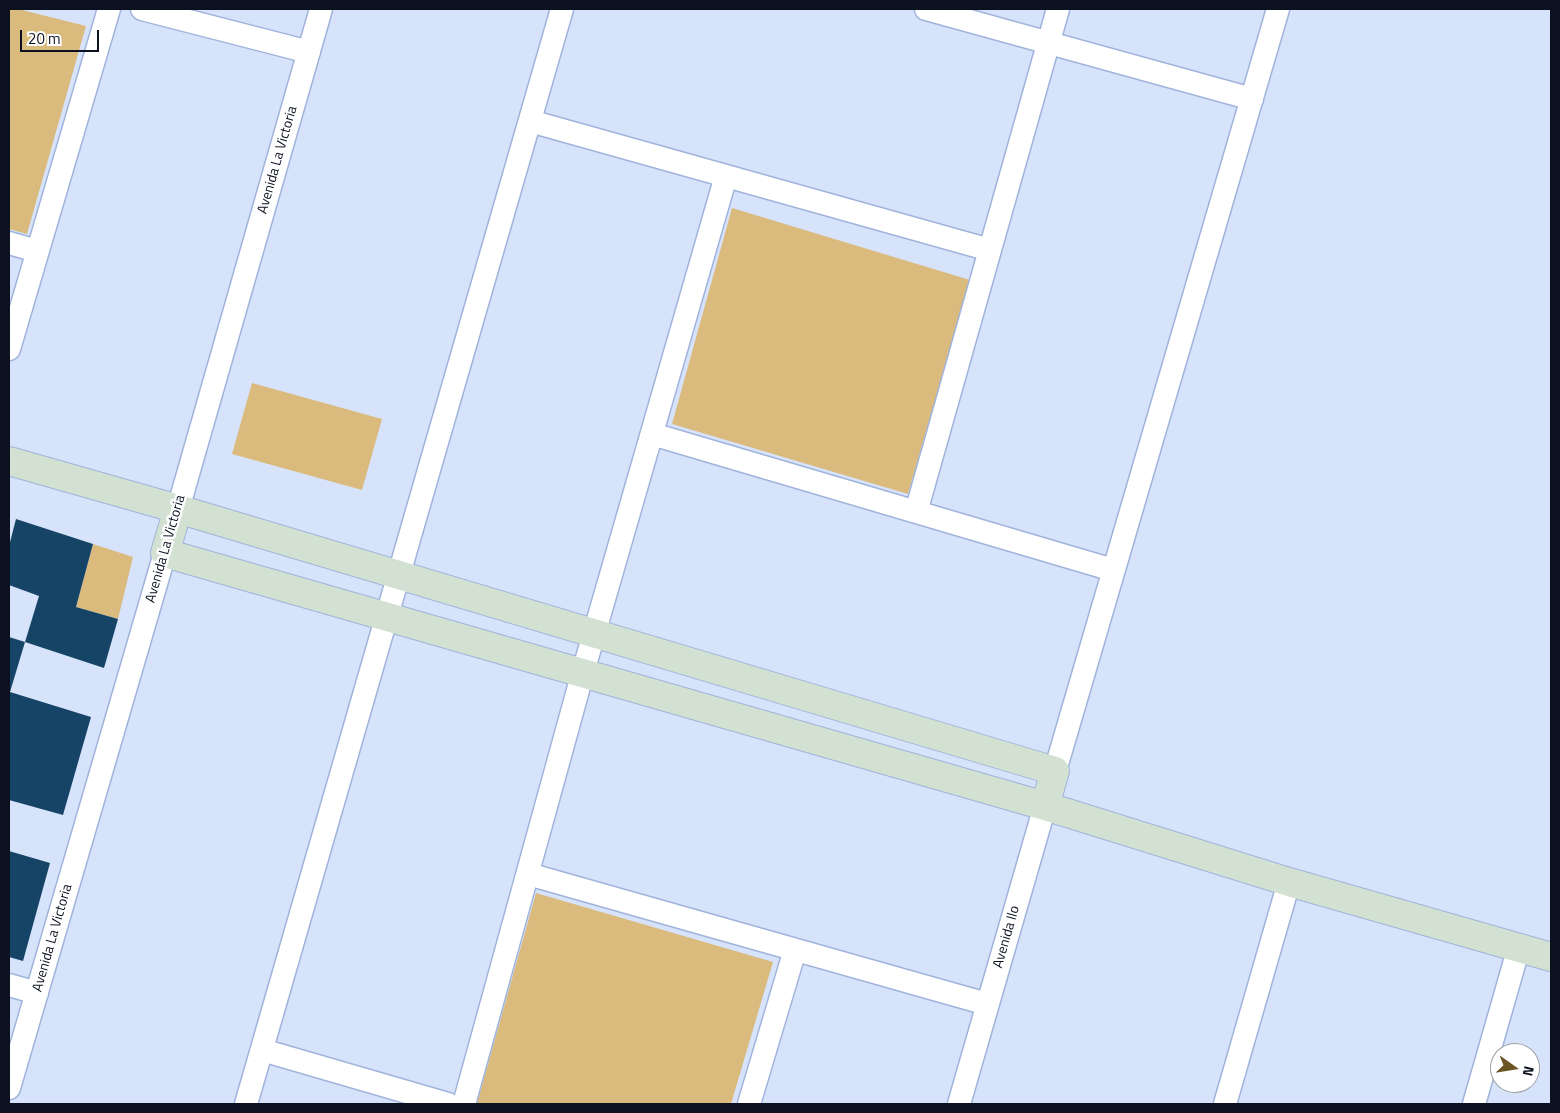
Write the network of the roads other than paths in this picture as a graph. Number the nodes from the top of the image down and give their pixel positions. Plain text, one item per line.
1 (109, 9) edge
2 (142, 9) edge
3 (321, 9) edge
4 (562, 9) edge
5 (926, 9) edge
6 (1058, 9) edge
7 (1278, 9) edge
8 (1048, 43) junction
9 (308, 52) junction
10 (1252, 99) junction
11 (530, 121) junction
12 (726, 176) junction
13 (9, 243) edge
14 (37, 250) junction
15 (990, 250) junction
16 (9, 349) edge
17 (652, 434) junction
18 (9, 461) edge
19 (178, 509) junction
20 (916, 512) junction
21 (165, 554) junction
22 (1113, 570) junction
23 (399, 575) junction
24 (387, 616) junction
25 (594, 633) junction
26 (583, 672) junction
27 (1054, 771) junction
28 (1045, 806) junction
29 (528, 874) junction
30 (1289, 882) junction
31 (1519, 947) junction
32 (795, 950) junction
33 (1551, 957) edge
34 (9, 984) edge
35 (37, 993) junction
36 (987, 1004) junction
37 (262, 1050) junction
38 (9, 1088) edge
39 (246, 1104) edge
40 (448, 1104) edge
41 (464, 1104) edge
42 (749, 1104) edge
43 (958, 1104) edge
44 (1225, 1104) edge
45 (1474, 1104) edge

1 - 14 street
2 - 9 street
3 - 9 street, Avenida La Victoria
4 - 11 street
5 - 8 street
6 - 8 street
7 - 10 street
8 - 10 street
8 - 15 street
9 - 19 street, Avenida La Victoria
10 - 22 street
11 - 12 street
11 - 23 street
12 - 15 street
12 - 17 street
13 - 14 street
14 - 16 street
15 - 20 street
17 - 20 street
17 - 25 street
18 - 19 street
19 - 21 street, Avenida La Victoria
19 - 23 street
20 - 22 street
21 - 24 street
21 - 35 street, Avenida La Victoria
22 - 27 street
23 - 24 street
23 - 25 street
24 - 26 street
24 - 37 street
25 - 26 street
25 - 27 street
26 - 28 street
26 - 29 street
27 - 28 street, Avenida Ilo
28 - 30 street
28 - 36 street, Avenida Ilo
29 - 32 street
29 - 41 street
30 - 31 street
30 - 44 street
31 - 33 street
31 - 45 street
32 - 36 street
32 - 42 street
34 - 35 street
35 - 38 street, Avenida La Victoria
36 - 43 street, Avenida Ilo
37 - 39 street
37 - 40 street

